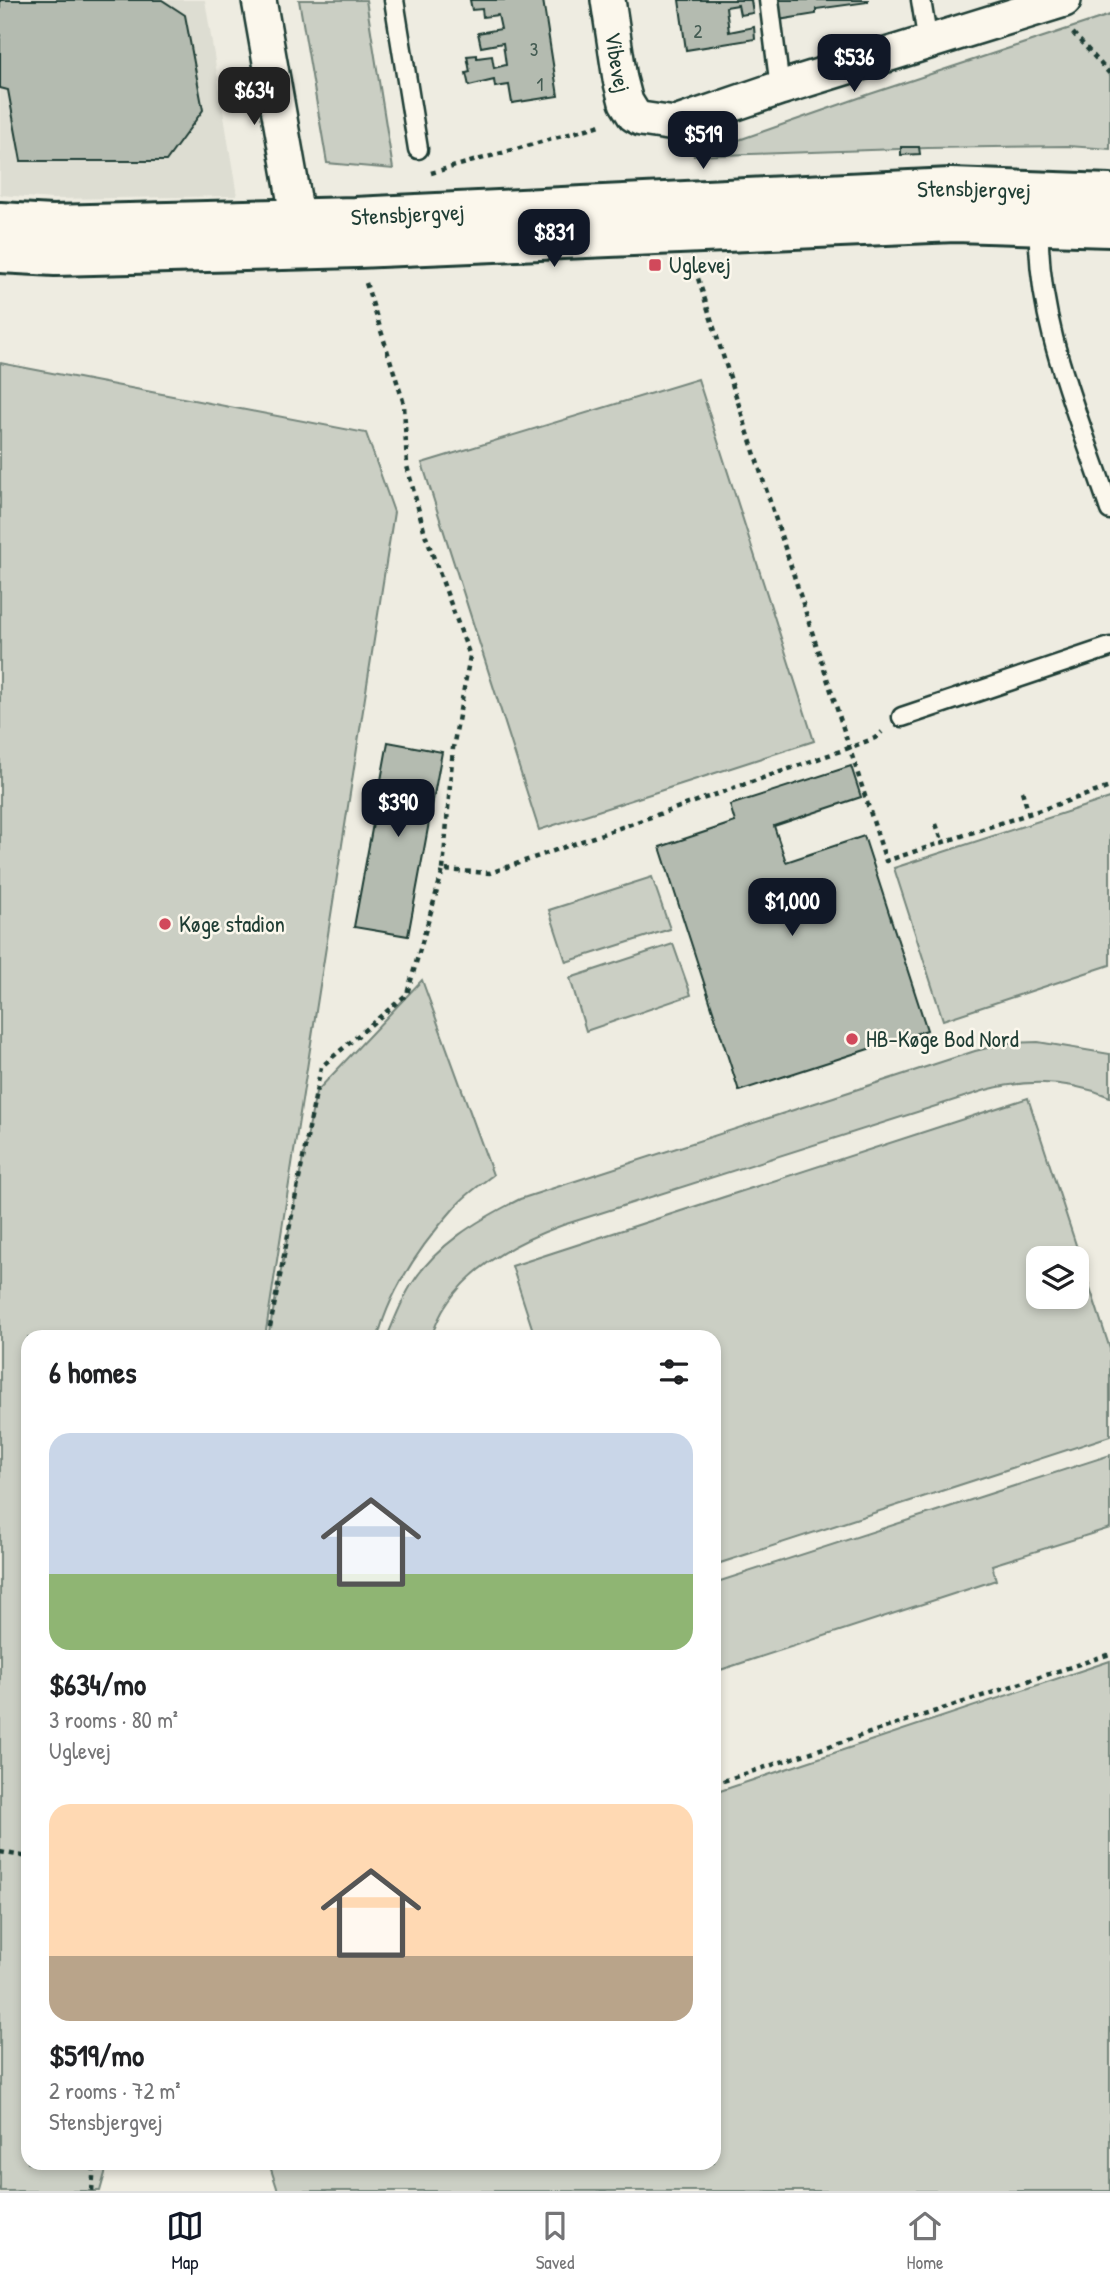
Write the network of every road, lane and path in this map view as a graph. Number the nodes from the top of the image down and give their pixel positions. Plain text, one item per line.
1 (259, 0) edge
2 (394, 0) edge
3 (608, 0) edge
4 (769, 0) edge
5 (921, 0) edge
6 (1067, 14) edge
7 (928, 43) junction
8 (1110, 74) edge
9 (780, 88) junction
10 (638, 117) junction
11 (418, 149) dead end
12 (424, 175) dead end
13 (1110, 194) edge
14 (1039, 208) junction
15 (0, 222) edge
16 (1110, 227) edge
17 (297, 234) junction
18 (690, 234) junction
19 (357, 248) junction
20 (0, 253) edge
21 (1106, 482) edge
22 (1110, 510) edge
23 (1110, 647) edge
24 (902, 717) joint
25 (849, 748) junction
26 (1110, 787) edge
27 (1022, 791) dead end
28 (1029, 814) junction
29 (936, 824) dead end
30 (943, 843) junction
31 (443, 870) junction
32 (269, 1330) edge
33 (1110, 1654) edge
34 (721, 1782) edge
35 (0, 1852) edge
36 (21, 1856) edge
37 (94, 2170) edge
38 (92, 2191) edge

1 - 17 street
2 - 11 lane
3 - 10 street, Vibevej
4 - 9 lane
5 - 7 lane
6 - 7 street
6 - 8 path
7 - 9 street
9 - 10 street
10 - 12 path
13 - 14 street, Stensbjergvej
14 - 16 street, Stensbjergvej
14 - 17 street, Stensbjergvej
14 - 18 street, Stensbjergvej
14 - 21 lane
15 - 17 street, Stensbjergvej
17 - 19 street, Stensbjergvej
17 - 20 street, Stensbjergvej
18 - 19 street, Stensbjergvej
18 - 25 path
19 - 31 path
21 - 22 lane
23 - 24 lane
24 - 25 path
25 - 30 path
25 - 31 path
26 - 28 path
27 - 28 path
28 - 30 path
29 - 30 path
31 - 32 path
33 - 34 path
35 - 36 path
37 - 38 path

